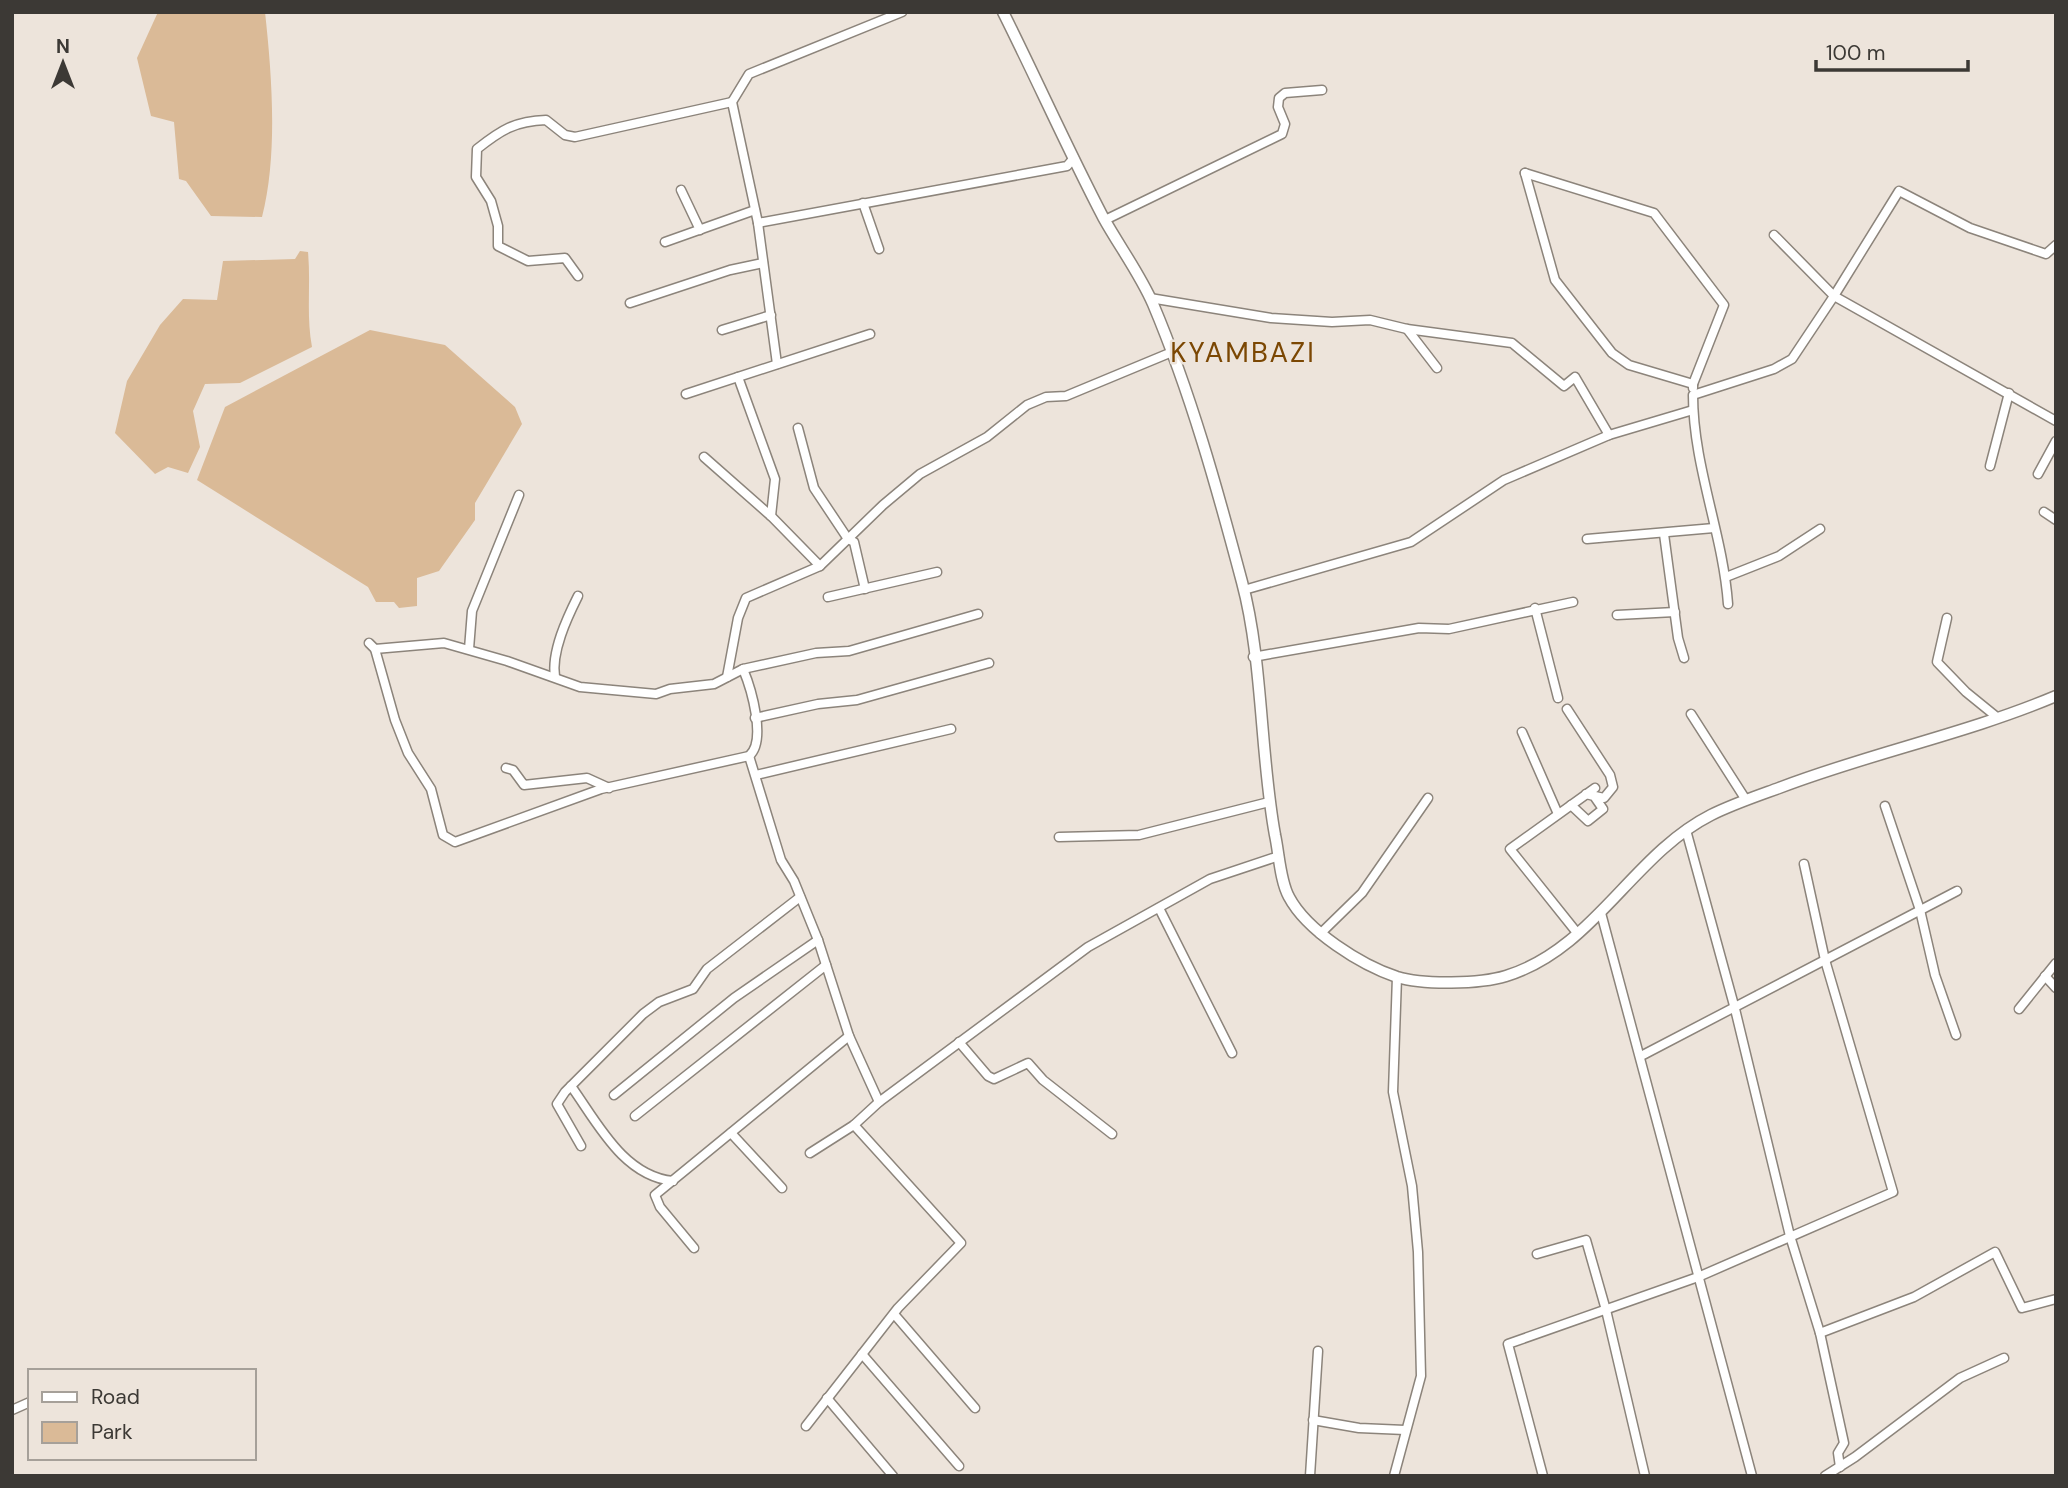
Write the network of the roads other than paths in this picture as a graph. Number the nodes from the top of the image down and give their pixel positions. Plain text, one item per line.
1 (902, 12) edge
2 (1003, 12) edge
3 (1322, 90) dead end
4 (732, 102) junction
5 (1074, 158) junction
6 (681, 190) dead end
7 (863, 203) junction
8 (755, 210) junction
9 (1105, 220) junction
10 (758, 223) junction
11 (700, 230) junction
12 (1774, 235) dead end
13 (665, 242) dead end
14 (2056, 245) edge
15 (879, 248) dead end
16 (763, 263) junction
17 (578, 276) dead end
18 (1834, 296) junction
19 (1150, 298) junction
20 (630, 303) dead end
21 (771, 315) junction
22 (1407, 328) junction
23 (722, 330) dead end
24 (870, 334) dead end
25 (1172, 352) junction
26 (777, 364) junction
27 (1437, 368) dead end
28 (738, 377) junction
29 (1693, 384) junction
30 (2009, 393) junction
31 (686, 394) dead end
32 (1693, 395) junction
33 (1693, 410) junction
34 (2056, 421) edge
35 (798, 428) dead end
36 (1609, 435) junction
37 (2056, 441) edge
38 (704, 457) dead end
39 (1990, 466) dead end
40 (2038, 474) dead end
41 (519, 495) dead end
42 (2044, 512) dead end
43 (771, 516) junction
44 (2056, 520) edge
45 (1714, 528) junction
46 (1820, 529) dead end
47 (1664, 534) junction
48 (848, 538) junction
49 (1587, 538) dead end
50 (820, 566) junction
51 (937, 572) dead end
52 (1726, 577) junction
53 (865, 589) junction
54 (1244, 590) junction
55 (578, 596) dead end
56 (828, 597) dead end
57 (1573, 602) dead end
58 (1728, 604) dead end
59 (1535, 608) junction
60 (1675, 612) junction
61 (978, 614) dead end
62 (1617, 615) dead end
63 (1947, 618) dead end
64 (469, 649) junction
65 (1254, 657) junction
66 (1684, 658) dead end
67 (989, 663) dead end
68 (743, 669) junction
69 (555, 677) junction
70 (727, 677) junction
71 (2056, 696) edge
72 (1558, 698) dead end
73 (1567, 709) dead end
74 (1691, 714) dead end
75 (755, 718) junction
76 (1998, 718) junction
77 (951, 729) dead end
78 (1522, 732) dead end
79 (749, 756) junction
80 (506, 768) dead end
81 (756, 775) junction
82 (609, 788) junction
83 (1595, 788) dead end
84 (1587, 794) junction
85 (1429, 798) dead end
86 (1746, 800) junction
87 (1269, 803) junction
88 (1571, 805) junction
89 (1885, 806) dead end
90 (1558, 814) junction
91 (1686, 830) junction
92 (1059, 837) dead end
93 (1279, 856) junction
94 (1804, 864) dead end
95 (1957, 891) dead end
96 (800, 897) junction
97 (1159, 908) junction
98 (1920, 910) junction
99 (1601, 913) junction
100 (1320, 934) junction
101 (1578, 934) junction
102 (818, 940) junction
103 (1825, 960) junction
104 (2056, 963) edge
105 (826, 965) junction
106 (2045, 976) junction
107 (1397, 977) junction
108 (2056, 988) edge
109 (1735, 1009) junction
110 (2019, 1009) dead end
111 (1956, 1035) dead end
112 (849, 1036) junction
113 (959, 1042) junction
114 (1232, 1054) dead end
115 (1641, 1056) junction
116 (571, 1086) junction
117 (614, 1095) dead end
118 (879, 1102) junction
119 (635, 1116) dead end
120 (854, 1125) junction
121 (731, 1133) junction
122 (1112, 1134) dead end
123 (582, 1146) dead end
124 (810, 1153) dead end
125 (673, 1181) junction
126 (782, 1188) dead end
127 (1790, 1236) junction
128 (694, 1248) dead end
129 (1537, 1254) dead end
130 (1699, 1278) junction
131 (2056, 1299) edge
132 (1606, 1310) junction
133 (894, 1314) junction
134 (1820, 1333) junction
135 (1318, 1351) dead end
136 (862, 1354) junction
137 (2004, 1358) dead end
138 (827, 1398) junction
139 (28, 1403) edge
140 (975, 1408) dead end
141 (12, 1410) edge
142 (1313, 1420) junction
143 (806, 1426) dead end
144 (1405, 1430) junction
145 (959, 1466) dead end
146 (1840, 1467) junction
147 (893, 1476) edge
148 (1310, 1476) edge
149 (1394, 1476) edge
150 (1543, 1476) edge
151 (1645, 1476) edge
152 (1752, 1476) edge
153 (1825, 1476) edge

1 - 4 street
2 - 5 street
3 - 9 street
4 - 8 street
4 - 17 street
5 - 7 street
5 - 9 street
6 - 11 street
7 - 10 street
7 - 15 street
8 - 10 street
8 - 11 street
9 - 19 street
10 - 16 street
11 - 13 street
12 - 18 street
14 - 18 street
16 - 20 street
16 - 21 street
18 - 30 street
18 - 32 street
19 - 22 street
19 - 25 street
21 - 23 street
21 - 26 street
22 - 27 street
22 - 36 street
24 - 26 street
25 - 48 street
25 - 54 street
26 - 28 street
28 - 31 street
28 - 43 street
29 - 29 street
29 - 32 street
30 - 34 street
30 - 39 street
32 - 33 street
33 - 36 street
33 - 45 street
35 - 48 street
36 - 54 street
37 - 40 street
38 - 43 street
41 - 64 street
42 - 44 street
43 - 50 street
45 - 47 street
45 - 52 street
46 - 52 street
47 - 49 street
47 - 60 street
48 - 50 street
48 - 53 street
50 - 70 street
51 - 53 street
52 - 58 street
53 - 56 street
54 - 65 street
55 - 69 street
57 - 59 street
59 - 65 street
59 - 72 street
60 - 62 street
60 - 66 street
61 - 68 street
63 - 76 street
64 - 69 street
64 - 82 street
65 - 87 street
67 - 75 street
68 - 70 street
68 - 75 street
69 - 70 street
71 - 76 street
73 - 84 street
74 - 86 street
75 - 79 street
76 - 86 street
77 - 81 street
78 - 90 street
79 - 81 street
79 - 82 street
80 - 82 street
81 - 96 street
83 - 84 street
84 - 88 street
84 - 88 street
85 - 100 street
86 - 91 street
87 - 92 street
87 - 93 street
88 - 90 street
89 - 98 street
90 - 101 street
91 - 99 street
91 - 109 street
93 - 97 street
93 - 100 street
94 - 103 street
95 - 98 street
96 - 102 street
96 - 116 street
97 - 113 street
97 - 114 street
98 - 103 street
98 - 111 street
99 - 101 street
99 - 115 street
100 - 107 street
101 - 107 street
102 - 105 street
102 - 117 street
103 - 109 street
103 - 127 street
104 - 106 street
105 - 112 street
105 - 119 street
106 - 108 street
106 - 110 street
107 - 144 street
109 - 115 street
109 - 127 street
112 - 118 street
112 - 121 street
113 - 118 street
113 - 122 street
115 - 130 street
116 - 123 street
116 - 125 street
118 - 120 street
120 - 124 street
120 - 133 street
121 - 125 street
121 - 126 street
125 - 128 street
127 - 130 street
127 - 134 street
129 - 132 street
130 - 132 street
130 - 152 street
131 - 134 street
132 - 150 street
132 - 151 street
133 - 136 street
133 - 140 street
134 - 146 street
135 - 142 street
136 - 138 street
136 - 145 street
137 - 146 street
138 - 143 street
138 - 147 street
139 - 141 street
142 - 144 street
142 - 148 street
144 - 149 street
146 - 153 street

